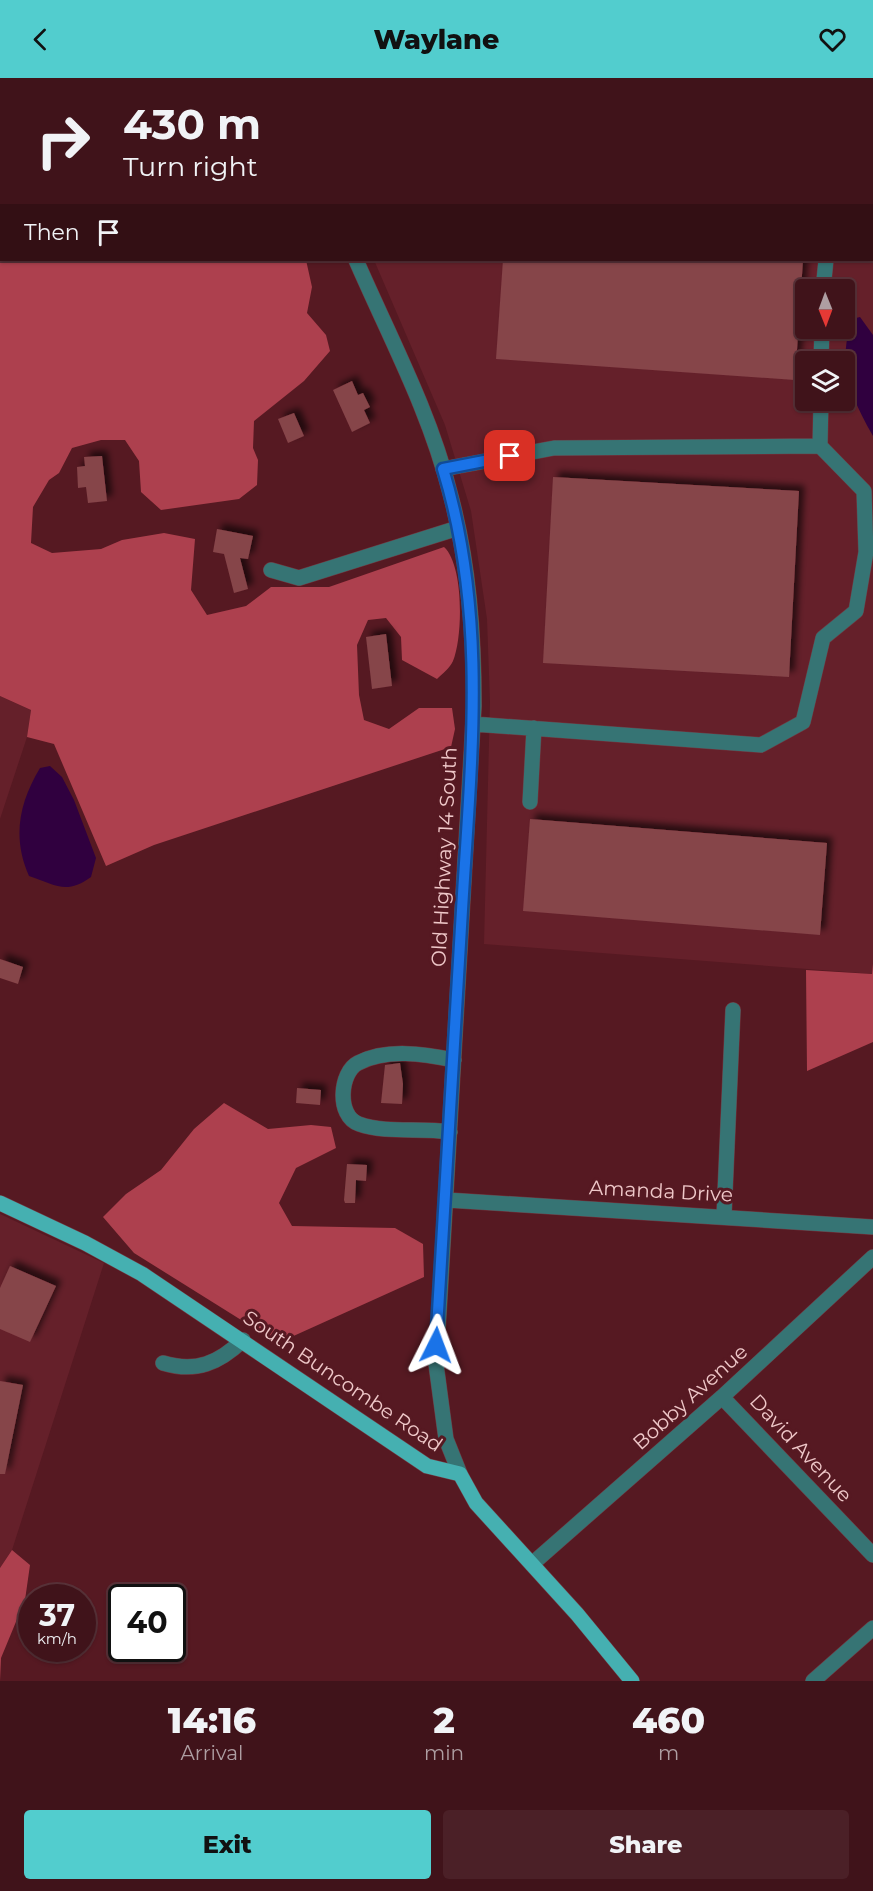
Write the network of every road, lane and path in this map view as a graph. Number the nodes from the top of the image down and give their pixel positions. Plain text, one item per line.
1 (356, 261) edge
2 (826, 261) edge
3 (824, 279) edge
4 (821, 411) edge
5 (820, 446) junction
6 (443, 469) junction
7 (458, 528) junction
8 (271, 570) dead end
9 (473, 724) junction
10 (534, 728) junction
11 (530, 802) dead end
12 (733, 1010) dead end
13 (454, 1060) junction
14 (450, 1132) junction
15 (447, 1200) junction
16 (0, 1203) edge
17 (724, 1216) junction
18 (873, 1227) edge
19 (873, 1257) edge
20 (243, 1340) junction
21 (163, 1362) dead end
22 (722, 1397) junction
23 (460, 1474) junction
24 (873, 1554) edge
25 (532, 1564) junction
26 (873, 1628) edge
27 (632, 1681) edge
28 (813, 1681) edge

1 - 6 street, Old Highway 14 South
2 - 3 street
4 - 5 street
5 - 6 street
5 - 10 street
6 - 7 street, Old Highway 14 South
7 - 8 street
7 - 9 street, Old Highway 14 South
9 - 10 street
9 - 13 street, Old Highway 14 South
10 - 11 street
12 - 17 street
13 - 14 street, Old Highway 14 South
13 - 14 street
14 - 15 street, Old Highway 14 South
15 - 17 street, Amanda Drive
15 - 23 street, Old Highway 14 South
16 - 20 main road, South Buncombe Road
17 - 18 street, Amanda Drive
19 - 22 street, Bobby Avenue
20 - 21 street
20 - 23 main road, South Buncombe Road
22 - 24 street, David Avenue
22 - 25 street, Bobby Avenue
23 - 25 main road
25 - 27 main road
26 - 28 street

